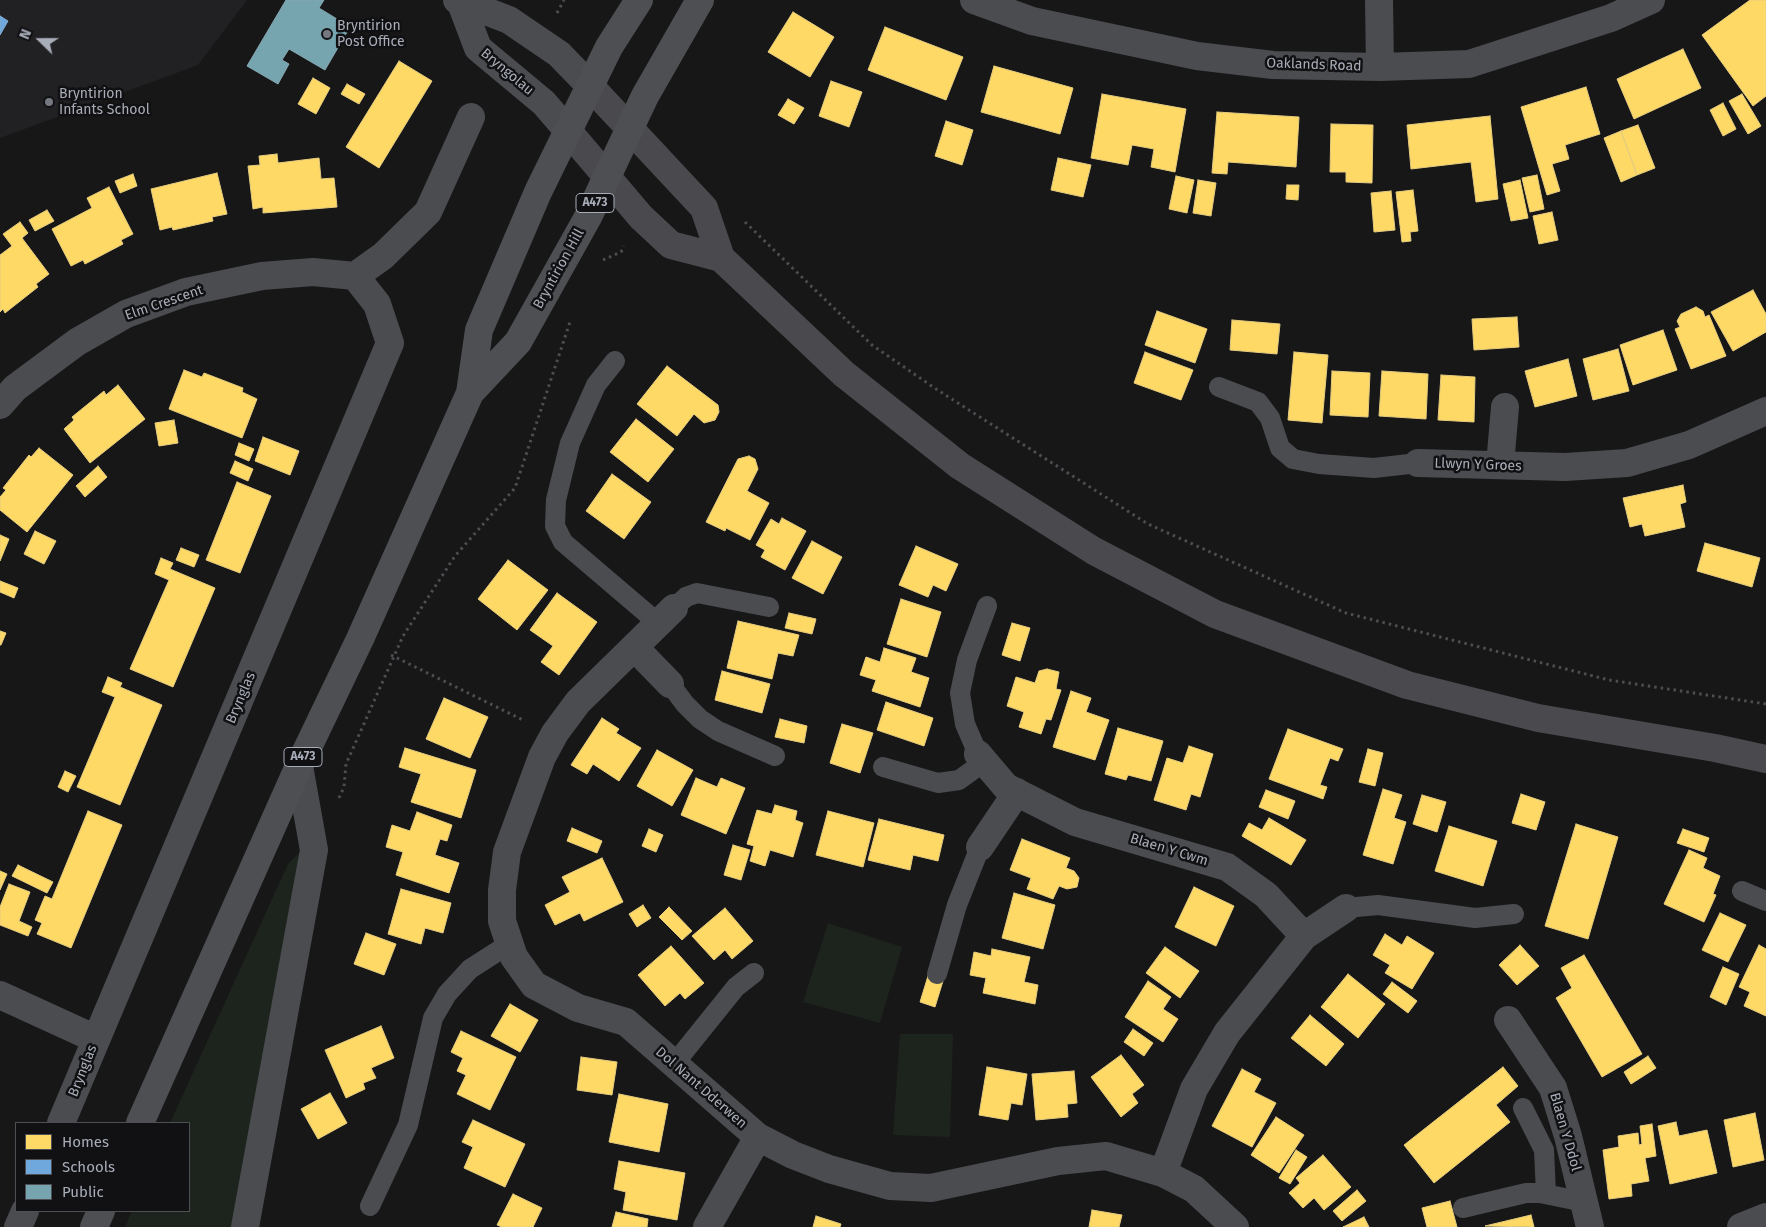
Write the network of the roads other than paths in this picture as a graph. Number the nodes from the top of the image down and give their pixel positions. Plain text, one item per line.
1 (639, 0) edge
2 (700, 0) edge
3 (974, 0) edge
4 (1379, 0) edge
5 (1651, 0) edge
6 (459, 2) edge
7 (1380, 68) junction
8 (590, 86) junction
9 (471, 117) dead end
10 (630, 129) junction
11 (568, 132) junction
12 (606, 178) junction
13 (721, 258) junction
14 (355, 276) junction
15 (615, 361) dead end
16 (1219, 387) dead end
17 (470, 393) junction
18 (0, 405) edge
19 (1505, 408) dead end
20 (1766, 411) edge
21 (1418, 463) joint
22 (1500, 465) junction
23 (987, 606) dead end
24 (769, 607) dead end
25 (666, 615) junction
26 (634, 647) junction
27 (670, 684) joint
28 (775, 756) dead end
29 (981, 758) junction
30 (1766, 759) edge
31 (299, 766) junction
32 (883, 767) dead end
33 (1017, 792) junction
34 (980, 847) joint
35 (1742, 891) dead end
36 (1766, 901) edge
37 (1346, 908) joint
38 (1514, 914) dead end
39 (1304, 936) junction
40 (509, 944) junction
41 (754, 973) dead end
42 (937, 974) dead end
43 (0, 995) edge
44 (1508, 1020) dead end
45 (96, 1039) junction
46 (674, 1064) junction
47 (1523, 1108) dead end
48 (61, 1122) edge
49 (140, 1122) edge
50 (758, 1137) junction
51 (1163, 1173) junction
52 (1546, 1194) junction
53 (370, 1206) dead end
54 (1463, 1208) dead end
55 (25, 1212) edge
56 (101, 1212) edge
57 (1587, 1214) edge
58 (1766, 1217) edge
59 (18, 1227) edge
60 (94, 1227) edge
61 (245, 1227) edge
62 (707, 1227) edge
63 (1235, 1227) edge
64 (1741, 1227) edge

1 - 8 main road, A473
2 - 10 main road, Bryntirion Hill / A473
3 - 7 street, Oaklands Road
4 - 7 street
5 - 7 street, Oaklands Road
6 - 8 street, Bryngolau
6 - 11 street, Bryngolau
8 - 10 main road
8 - 11 main road, A473
9 - 14 street
10 - 12 main road, Bryntirion Hill / A473
10 - 13 main road
11 - 12 main road
11 - 17 main road, A473
12 - 13 main road
12 - 17 main road, Bryntirion Hill / A473
13 - 30 main road
14 - 18 street, Elm Crescent
14 - 45 street, Brynglas
15 - 25 lane
16 - 21 lane, Llwyn Y Groes
17 - 31 main road, A473
19 - 22 street
20 - 22 street, Llwyn Y Groes
21 - 22 street, Llwyn Y Groes
23 - 29 lane
24 - 25 lane
25 - 26 street, Dol Nant Dderwen
26 - 27 street
26 - 40 street, Dol Nant Dderwen
27 - 28 lane
29 - 32 lane
29 - 33 street, Blaen Y Cwm
31 - 49 main road, A473
31 - 61 street
33 - 34 street
33 - 39 street, Blaen Y Cwm
34 - 42 lane
35 - 36 lane
37 - 38 lane
37 - 39 street
39 - 51 street
40 - 46 street, Dol Nant Dderwen
40 - 53 lane
41 - 46 lane
43 - 45 street
44 - 57 street, Blaen Y Ddol
45 - 48 street, Brynglas
46 - 50 street, Dol Nant Dderwen
47 - 52 lane
50 - 51 street, Dol Nant Dderwen
50 - 62 street
51 - 63 street, Dol Nant Dderwen
52 - 54 lane
52 - 57 lane
55 - 59 street
56 - 60 main road
58 - 64 street

